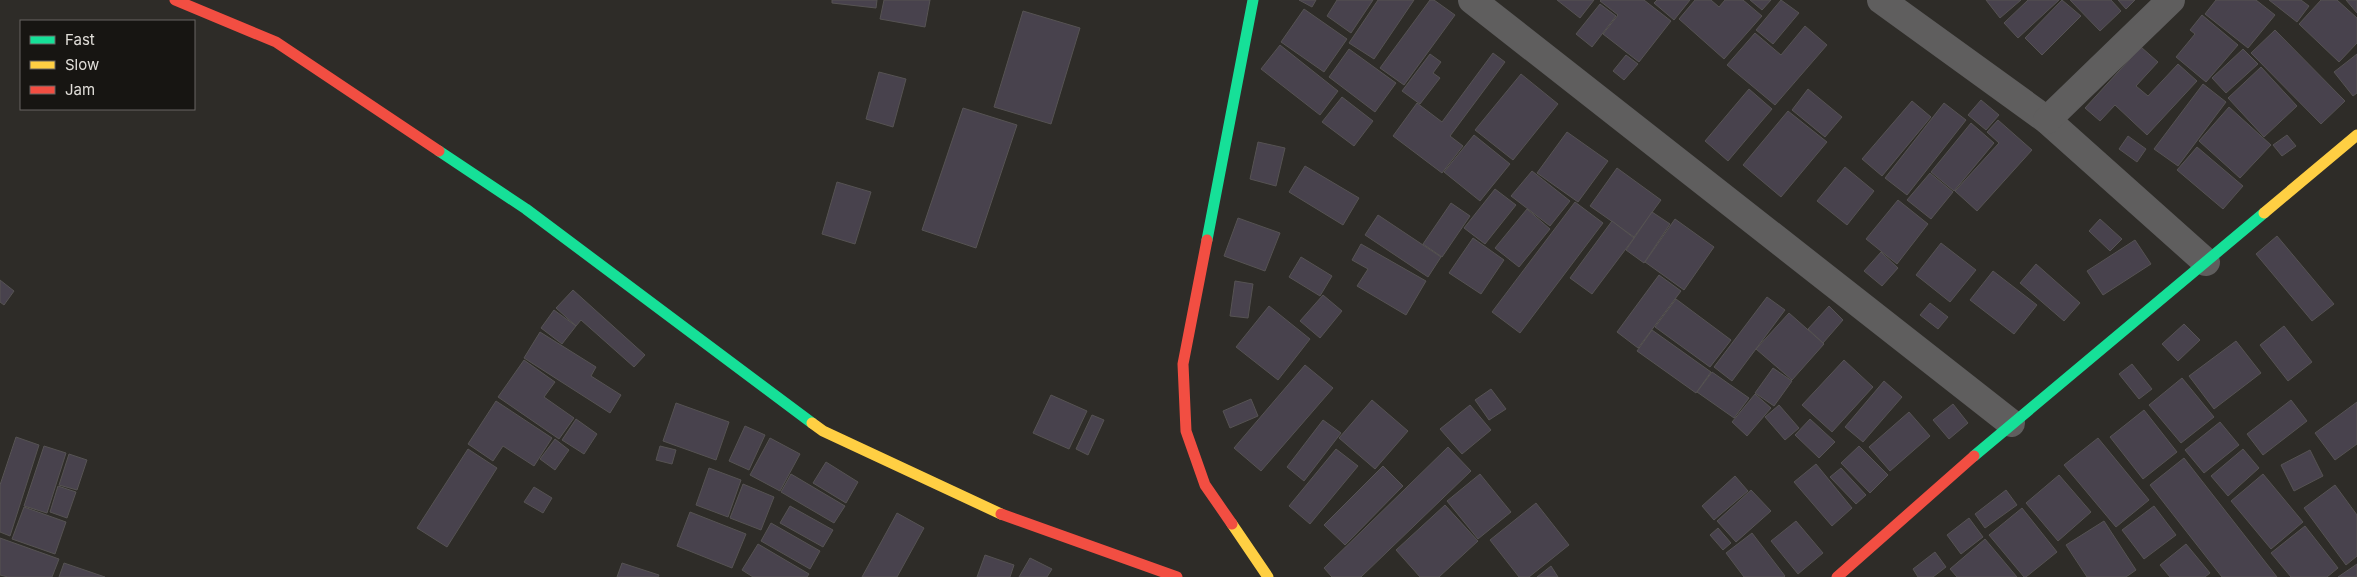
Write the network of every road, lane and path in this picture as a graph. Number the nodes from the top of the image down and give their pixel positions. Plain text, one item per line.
1 (175, 0) edge
2 (1253, 0) edge
3 (1472, 0) edge
4 (1881, 0) edge
5 (2171, 0) edge
6 (2047, 120) junction
7 (2357, 135) edge
8 (2206, 262) junction
9 (2012, 423) junction
10 (1177, 577) edge
11 (1268, 577) edge
12 (1837, 577) edge

1 - 10 street
2 - 11 street
3 - 9 street
4 - 6 street
5 - 6 street
6 - 8 street
7 - 8 street
8 - 9 street
9 - 12 street

